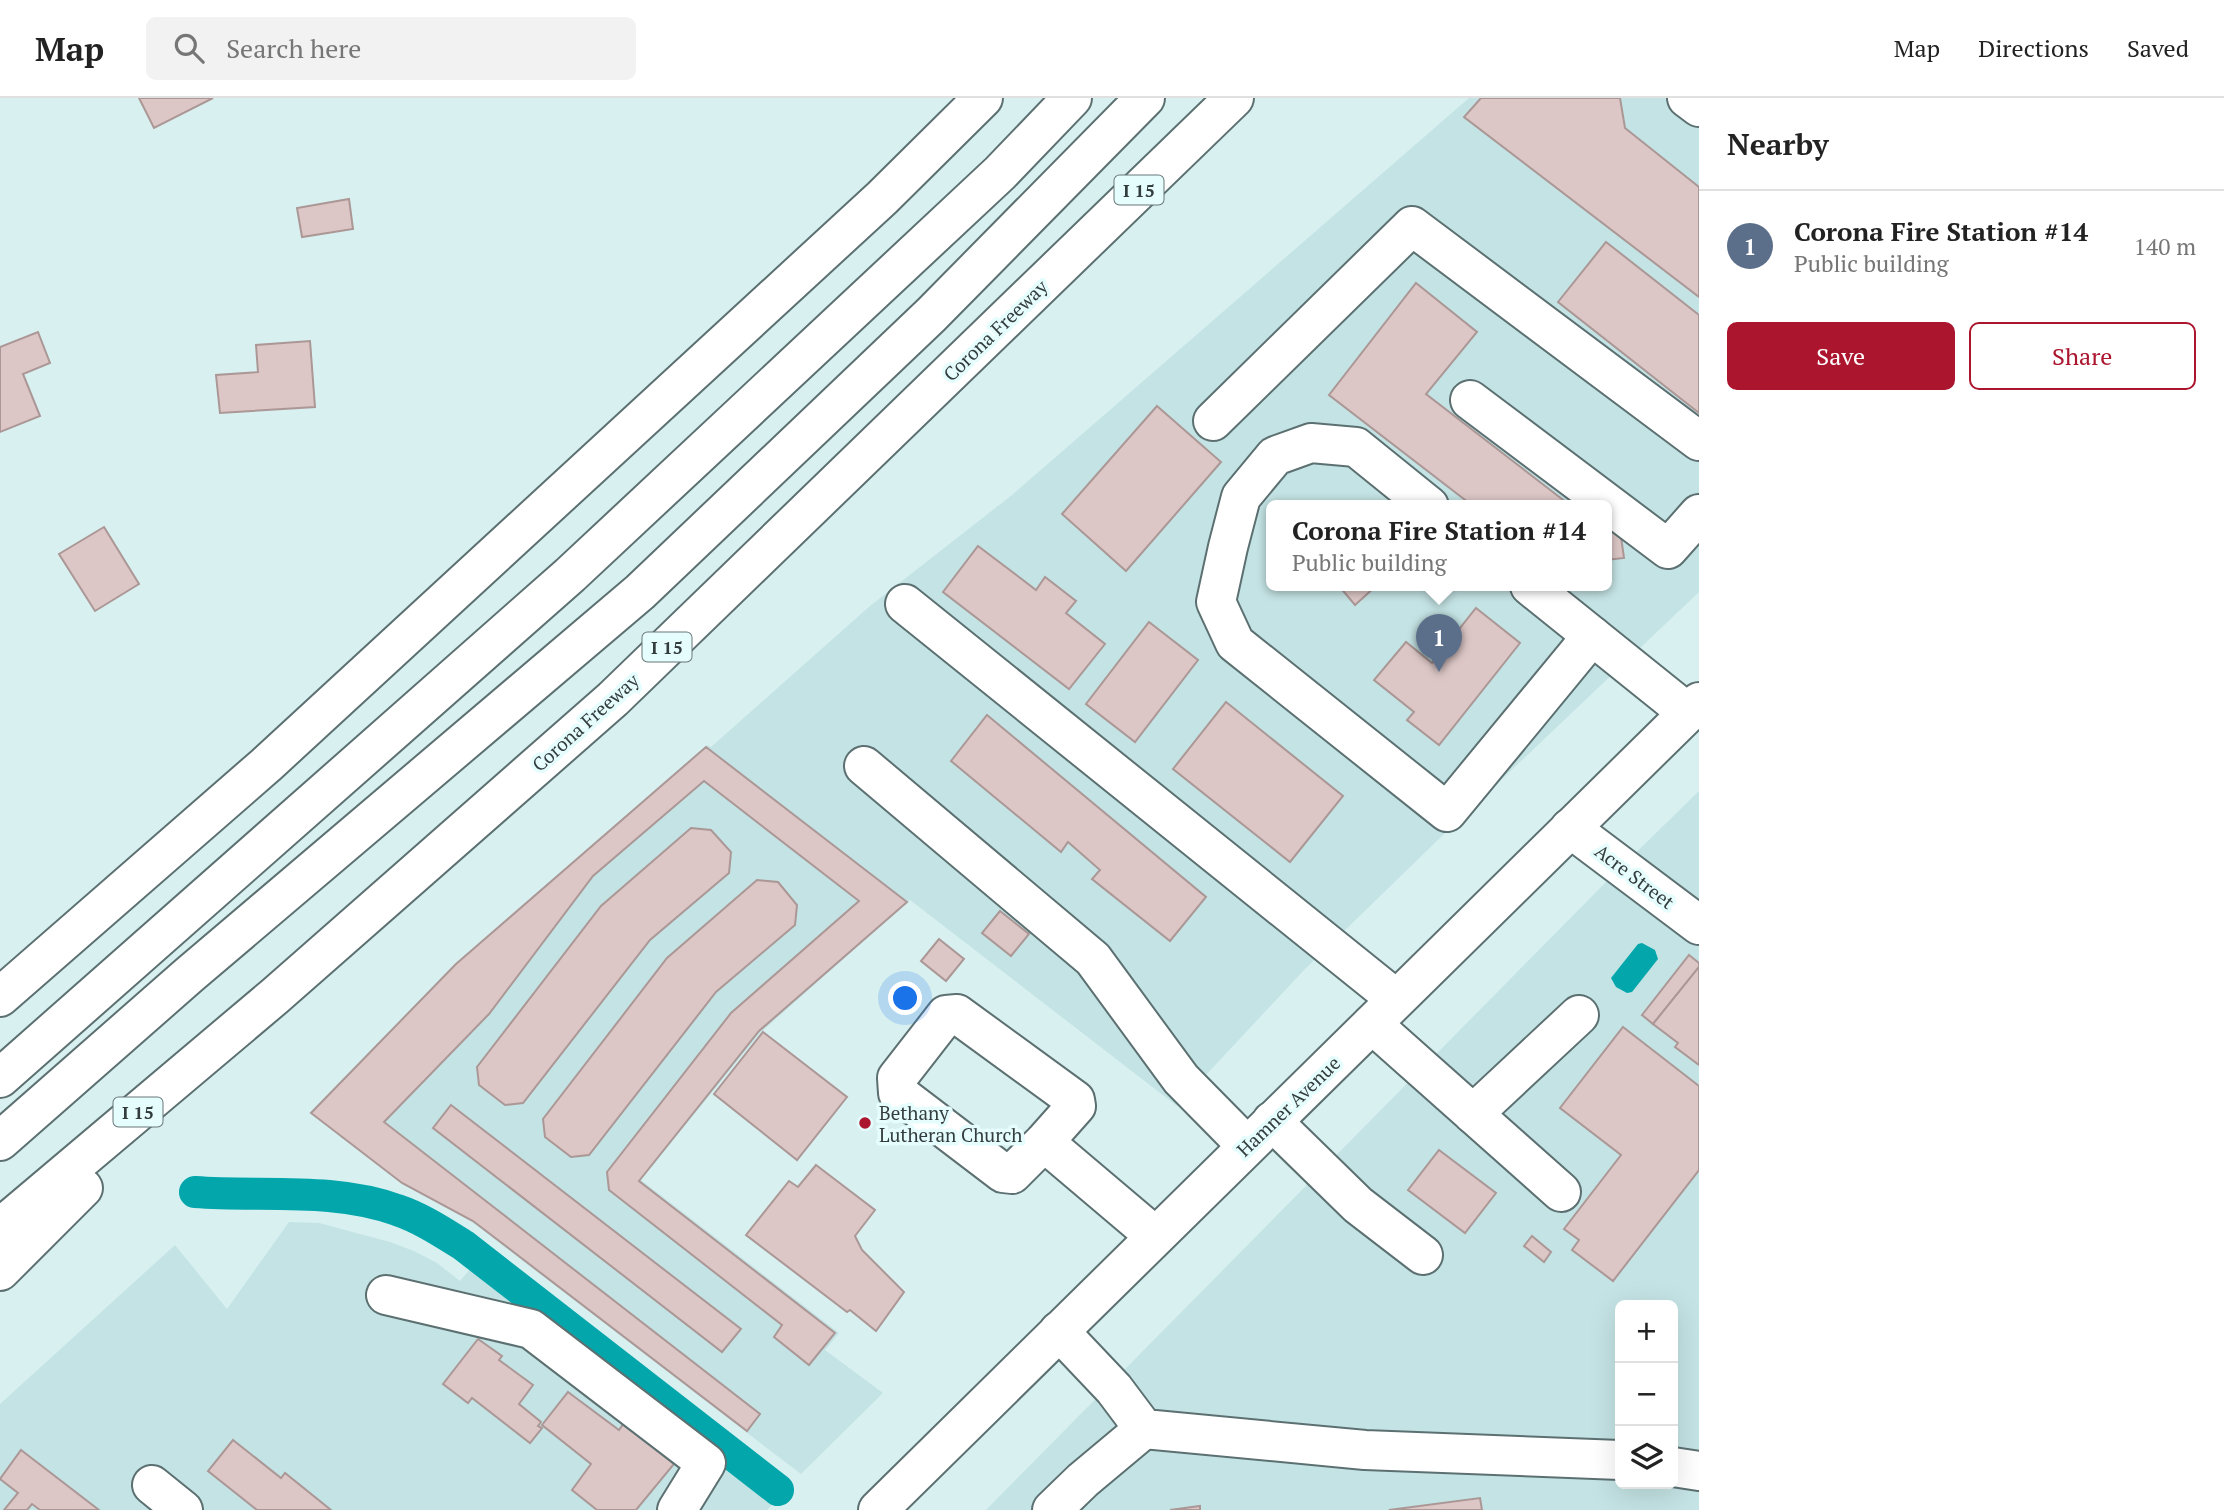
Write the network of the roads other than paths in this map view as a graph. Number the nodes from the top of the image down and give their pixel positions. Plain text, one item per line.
1 (983, 98) edge
2 (1072, 98) edge
3 (1145, 98) edge
4 (1234, 98) edge
5 (1687, 98) edge
6 (1699, 107) edge
7 (1470, 400) dead end
8 (1213, 421) dead end
9 (1699, 441) edge
10 (1422, 500) edge
11 (1603, 500) edge
12 (1612, 507) edge
13 (1699, 514) edge
14 (1536, 591) edge
15 (905, 604) dead end
16 (1592, 636) junction
17 (1693, 708) edge
18 (864, 766) dead end
19 (1570, 828) junction
20 (1699, 925) edge
21 (275, 996) junction
22 (0, 997) edge
23 (1384, 1012) junction
24 (1579, 1015) dead end
25 (0, 1078) edge
26 (1473, 1114) junction
27 (1260, 1133) junction
28 (0, 1141) edge
29 (1044, 1142) junction
30 (1561, 1192) dead end
31 (0, 1228) edge
32 (1155, 1236) junction
33 (1423, 1255) dead end
34 (0, 1271) edge
35 (386, 1295) dead end
36 (1059, 1331) junction
37 (1144, 1429) junction
38 (1615, 1460) edge
39 (1678, 1468) edge
40 (1699, 1471) edge
41 (152, 1485) dead end
42 (183, 1510) edge
43 (677, 1510) edge
44 (878, 1510) edge
45 (1052, 1510) edge

1 - 22 main road
2 - 25 main road
3 - 28 main road
4 - 21 main road, Corona Freeway / I 15
5 - 6 main road
7 - 11 main road
8 - 9 main road
10 - 16 main road
12 - 13 main road
14 - 16 main road
15 - 23 main road
16 - 17 main road
17 - 19 main road, Hamner Avenue
18 - 27 main road
19 - 20 main road, Acre Street
19 - 23 main road, Hamner Avenue
21 - 31 main road, Corona Freeway / I 15
21 - 34 main road
23 - 26 main road
23 - 27 main road, Hamner Avenue
24 - 26 main road
26 - 30 main road
27 - 32 main road, Hamner Avenue
27 - 33 main road
29 - 29 main road
29 - 32 main road
32 - 36 main road, Hamner Avenue
35 - 43 main road
36 - 37 main road
36 - 44 main road, Hamner Avenue
37 - 38 main road
37 - 45 main road
39 - 40 main road
41 - 42 main road

